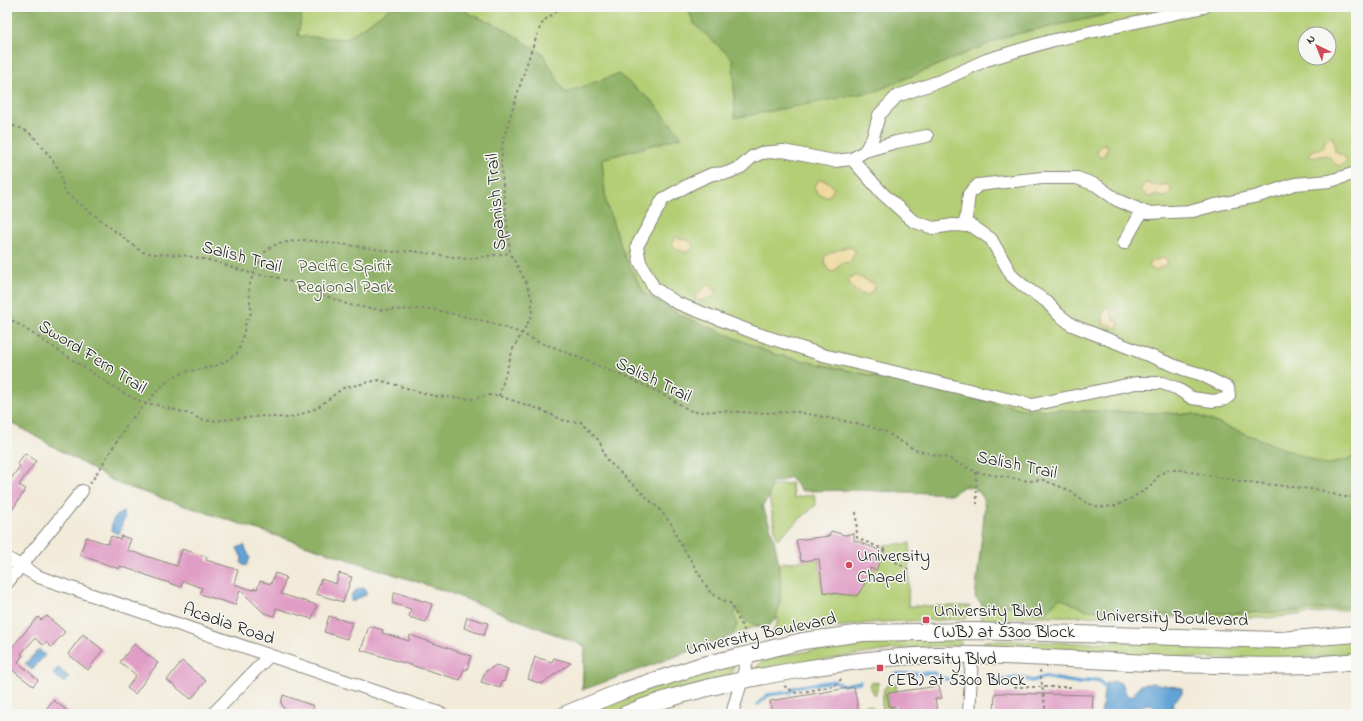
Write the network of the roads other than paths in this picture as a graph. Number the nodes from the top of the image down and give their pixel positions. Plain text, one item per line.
1 (1204, 7) edge
2 (927, 136) dead end
3 (865, 151) junction
4 (852, 159) junction
5 (1356, 173) edge
6 (1142, 211) junction
7 (965, 226) junction
8 (1124, 243) dead end
9 (82, 491) road end
10 (7, 558) edge
11 (20, 567) junction
12 (7, 584) edge
13 (975, 631) junction
14 (1356, 634) edge
15 (745, 651) junction
16 (972, 655) junction
17 (270, 656) junction
18 (1356, 661) edge
19 (743, 679) junction
20 (213, 714) edge
21 (442, 714) edge
22 (566, 714) edge
23 (626, 714) edge
24 (732, 714) edge
25 (969, 714) edge

1 - 3 street
2 - 3 street
3 - 4 street
4 - 7 street
4 - 7 street
5 - 6 street
6 - 7 street
6 - 8 street
9 - 11 street
10 - 11 street, Acadia Road
11 - 12 street
11 - 17 street, Acadia Road
13 - 14 main road, University Boulevard
13 - 15 main road, University Boulevard
13 - 16 main road
15 - 19 street
15 - 22 main road, University Boulevard
16 - 18 main road
16 - 19 main road
16 - 25 street
17 - 20 street
17 - 21 street, Acadia Road
19 - 23 main road
19 - 24 street

